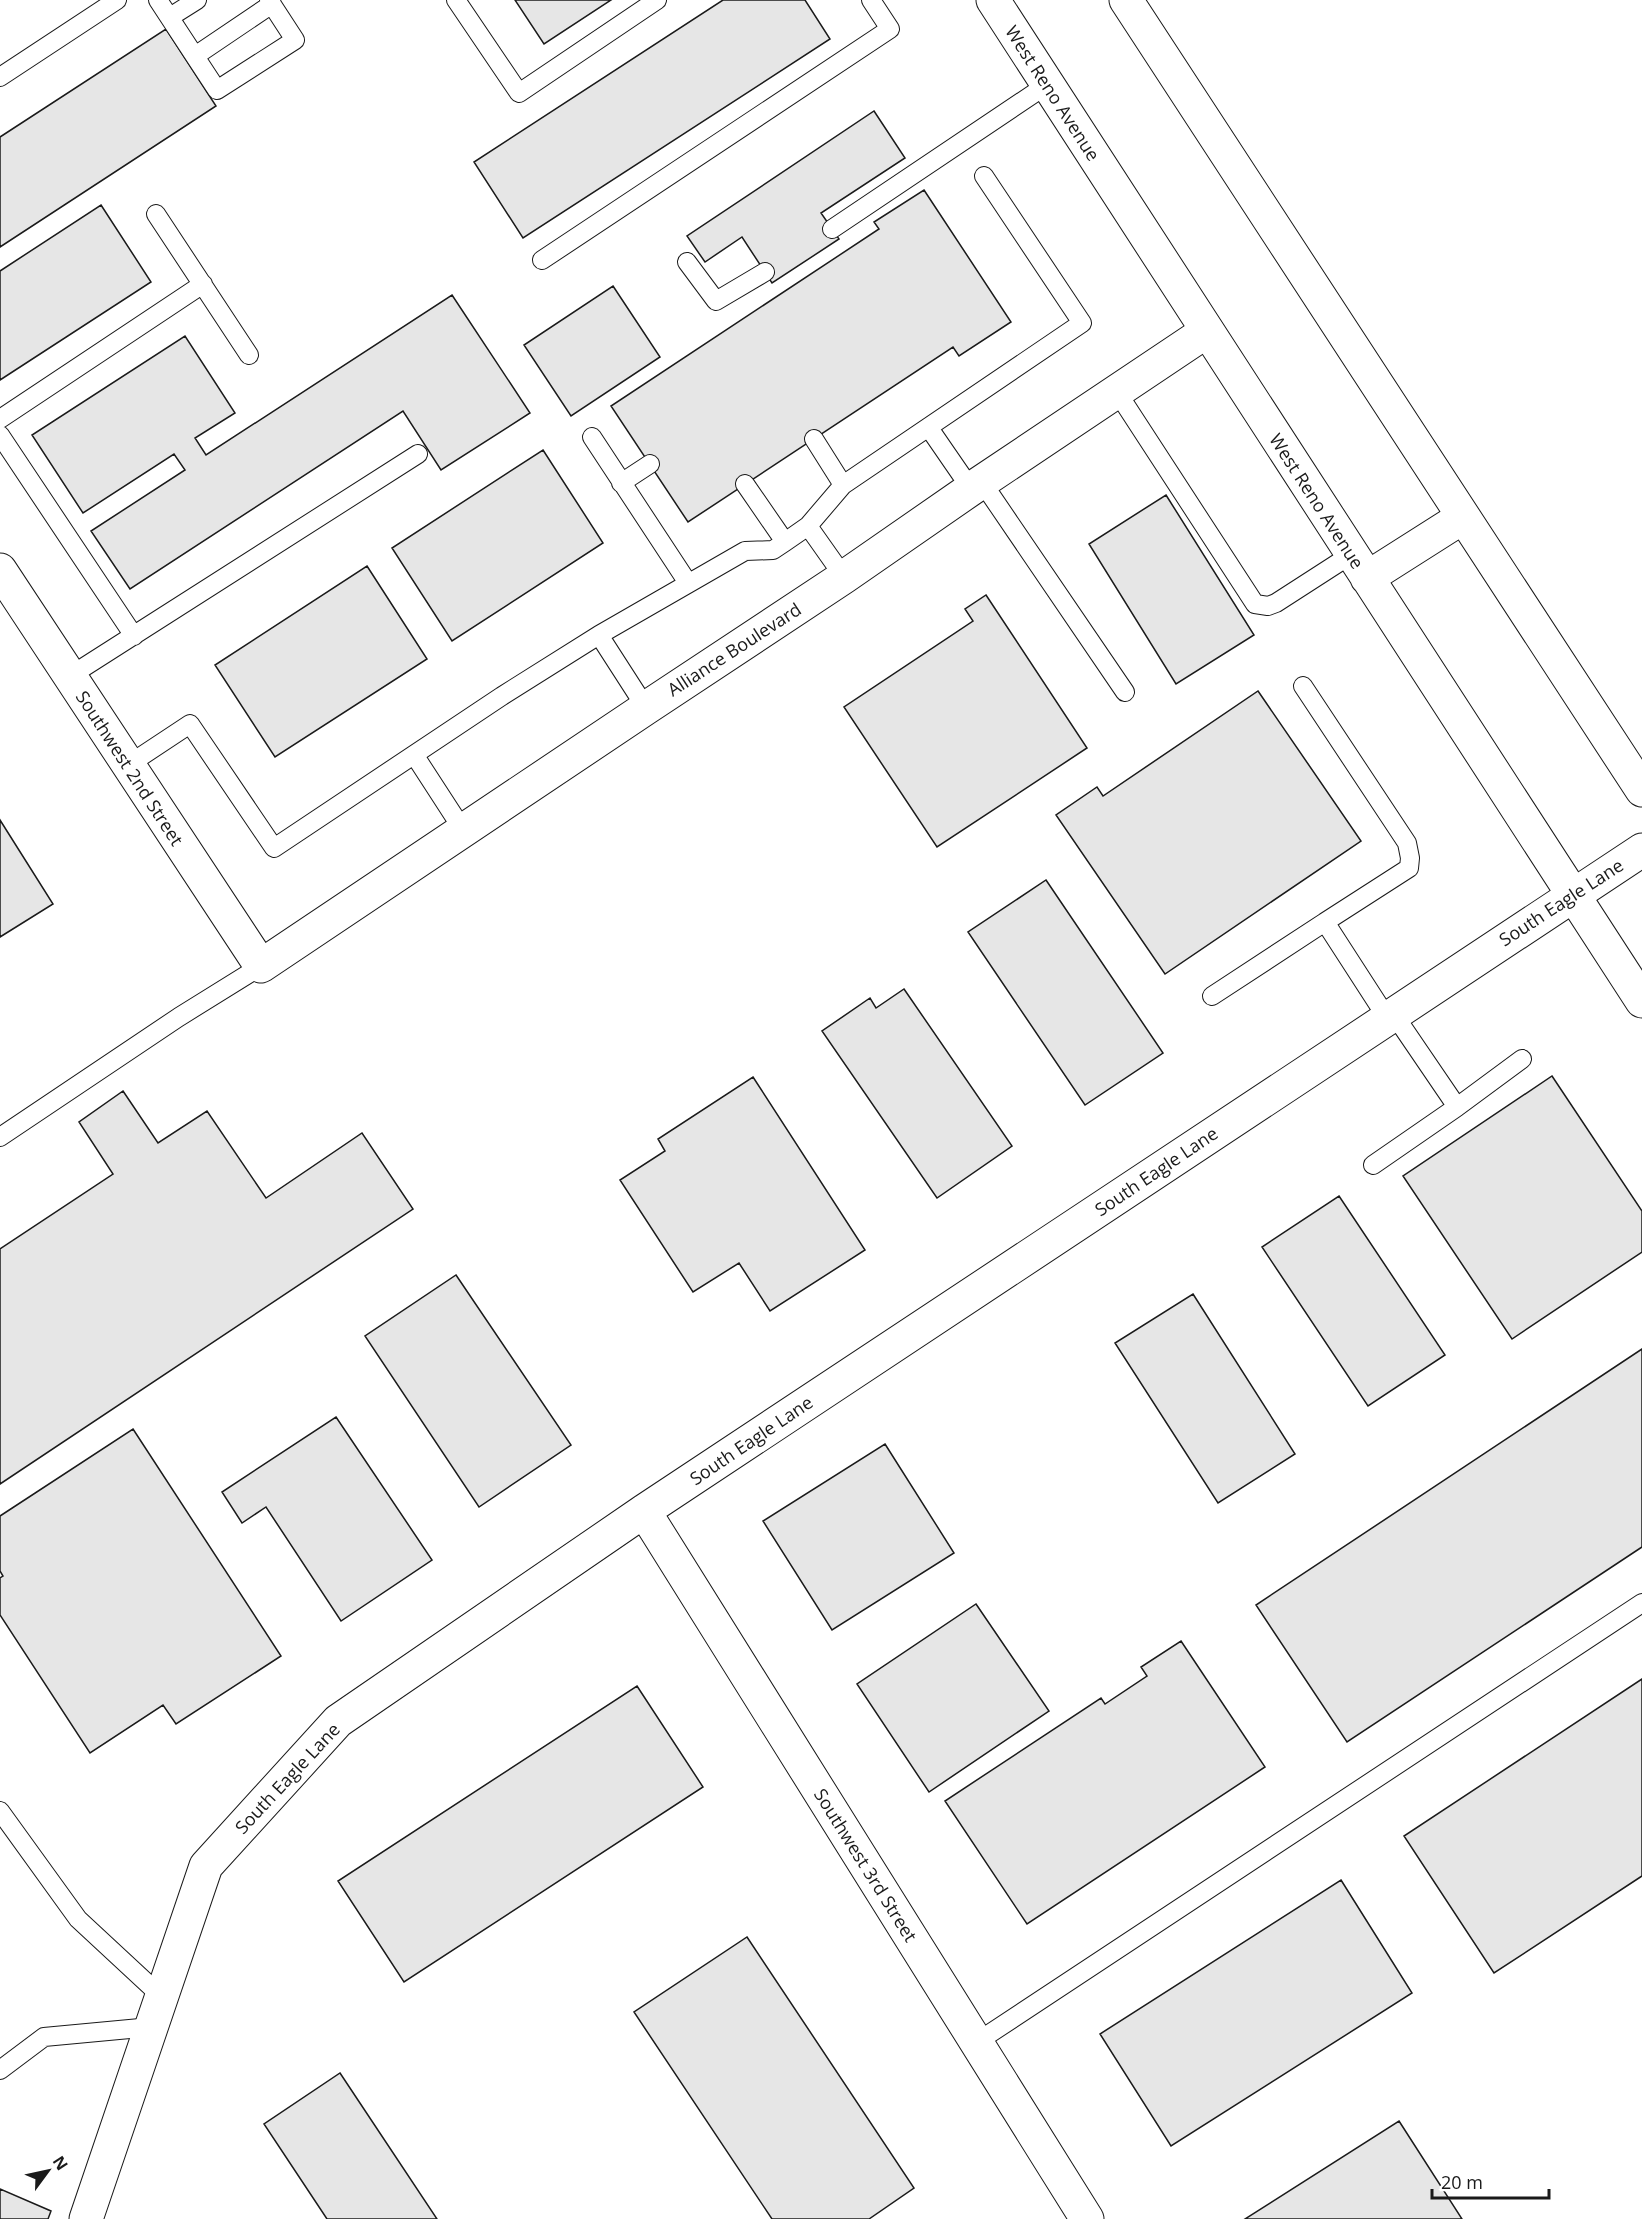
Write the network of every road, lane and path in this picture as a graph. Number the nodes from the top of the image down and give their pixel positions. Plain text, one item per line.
1 (117, 0) edge
2 (158, 0) edge
3 (197, 0) edge
4 (456, 0) edge
5 (657, 0) edge
6 (871, 0) edge
7 (993, 0) edge
8 (1126, 0) edge
9 (271, 2) edge
10 (170, 17) junction
11 (195, 56) junction
12 (0, 77) edge
13 (1048, 84) junction
14 (984, 176) dead end
15 (156, 214) dead end
16 (832, 229) dead end
17 (542, 260) dead end
18 (687, 262) dead end
19 (765, 272) dead end
20 (203, 284) junction
21 (1207, 331) junction
22 (249, 355) dead end
23 (1117, 392) junction
24 (0, 418) edge
25 (929, 428) junction
26 (0, 435) edge
27 (592, 437) dead end
28 (814, 439) dead end
29 (418, 454) dead end
30 (650, 464) dead end
31 (621, 483) junction
32 (745, 484) dead end
33 (843, 484) junction
34 (977, 486) junction
35 (1463, 517) junction
36 (808, 526) junction
37 (785, 542) junction
38 (1359, 566) junction
39 (0, 570) edge
40 (844, 577) junction
41 (688, 583) junction
42 (599, 634) junction
43 (134, 636) junction
44 (70, 676) junction
45 (1303, 686) dead end
46 (1125, 692) dead end
47 (646, 708) junction
48 (415, 756) junction
49 (128, 765) junction
50 (1642, 790) edge
51 (464, 830) junction
52 (1642, 850) edge
53 (1572, 894) junction
54 (1325, 922) junction
55 (261, 966) junction
56 (1212, 996) dead end
57 (1642, 1001) edge
58 (1390, 1016) junction
59 (1522, 1059) dead end
60 (1456, 1107) junction
61 (0, 1137) edge
62 (1373, 1165) dead end
63 (644, 1511) junction
64 (1642, 1603) edge
65 (0, 1811) edge
66 (156, 2012) junction
67 (977, 2042) junction
68 (0, 2070) edge
69 (86, 2219) edge
70 (1088, 2219) edge

1 - 12 lane
2 - 10 lane
3 - 10 lane
4 - 5 lane
6 - 17 lane
7 - 13 street, West Reno Avenue
8 - 35 street
9 - 11 lane
9 - 11 lane
10 - 11 lane
13 - 16 lane
13 - 21 street, West Reno Avenue
14 - 25 lane
15 - 20 lane
18 - 19 lane
20 - 22 lane
20 - 24 lane
21 - 23 street, Alliance Boulevard
21 - 38 street, West Reno Avenue
23 - 34 street, Alliance Boulevard
23 - 38 lane
25 - 33 lane
25 - 34 lane
26 - 43 lane
27 - 31 lane
28 - 33 lane
29 - 43 lane
30 - 31 lane
31 - 41 lane
32 - 37 lane
33 - 36 lane
34 - 40 street, Alliance Boulevard
34 - 46 lane
35 - 38 street
35 - 50 street
36 - 37 lane
36 - 40 lane
37 - 41 lane
38 - 53 street, West Reno Avenue
39 - 44 street, Southwest 2nd Street
40 - 47 street, Alliance Boulevard
41 - 42 lane
42 - 47 lane
42 - 48 lane
43 - 44 lane
44 - 49 street, Southwest 2nd Street
45 - 54 lane
47 - 51 street, Alliance Boulevard
48 - 49 lane
48 - 51 lane
49 - 55 street, Southwest 2nd Street
51 - 55 street, Alliance Boulevard
52 - 53 street, South Eagle Lane
53 - 57 street, West Reno Avenue
53 - 58 street, South Eagle Lane
54 - 56 lane
54 - 58 lane
55 - 61 lane
58 - 60 lane
58 - 63 street, South Eagle Lane
59 - 60 lane
60 - 62 lane
63 - 66 street, South Eagle Lane
63 - 67 street, Southwest 3rd Street
64 - 67 lane
65 - 66 lane
66 - 68 lane
66 - 69 street, South Eagle Lane
67 - 70 street, Southwest 3rd Street

